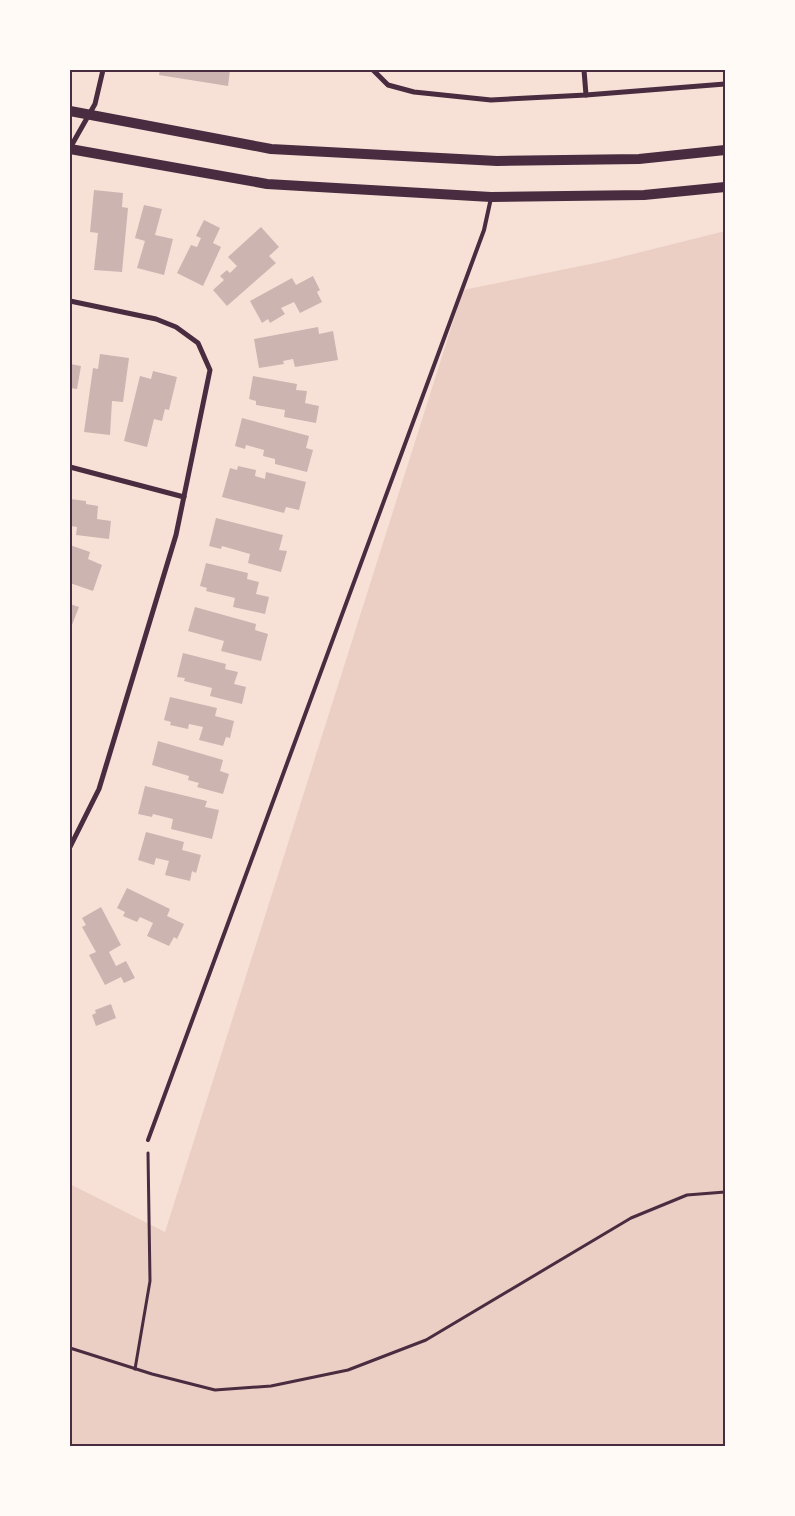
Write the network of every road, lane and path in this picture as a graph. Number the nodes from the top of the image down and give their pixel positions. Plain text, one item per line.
1 (103, 70) edge
2 (373, 70) edge
3 (584, 70) edge
4 (725, 84) edge
5 (586, 95) junction
6 (70, 111) edge
7 (89, 116) junction
8 (70, 149) edge
9 (725, 150) edge
10 (725, 186) edge
11 (491, 197) junction
12 (70, 302) edge
13 (70, 467) edge
14 (184, 497) junction
15 (70, 847) edge
16 (148, 1140) joint
17 (725, 1192) edge
18 (70, 1348) edge
19 (135, 1369) junction

1 - 7 street
2 - 5 street
3 - 5 street
4 - 5 street
6 - 7 main road
7 - 8 street
7 - 9 main road
8 - 11 main road
10 - 11 main road
11 - 16 lane
12 - 14 street
13 - 14 street
14 - 15 street
16 - 19 path
17 - 19 path
18 - 19 path

